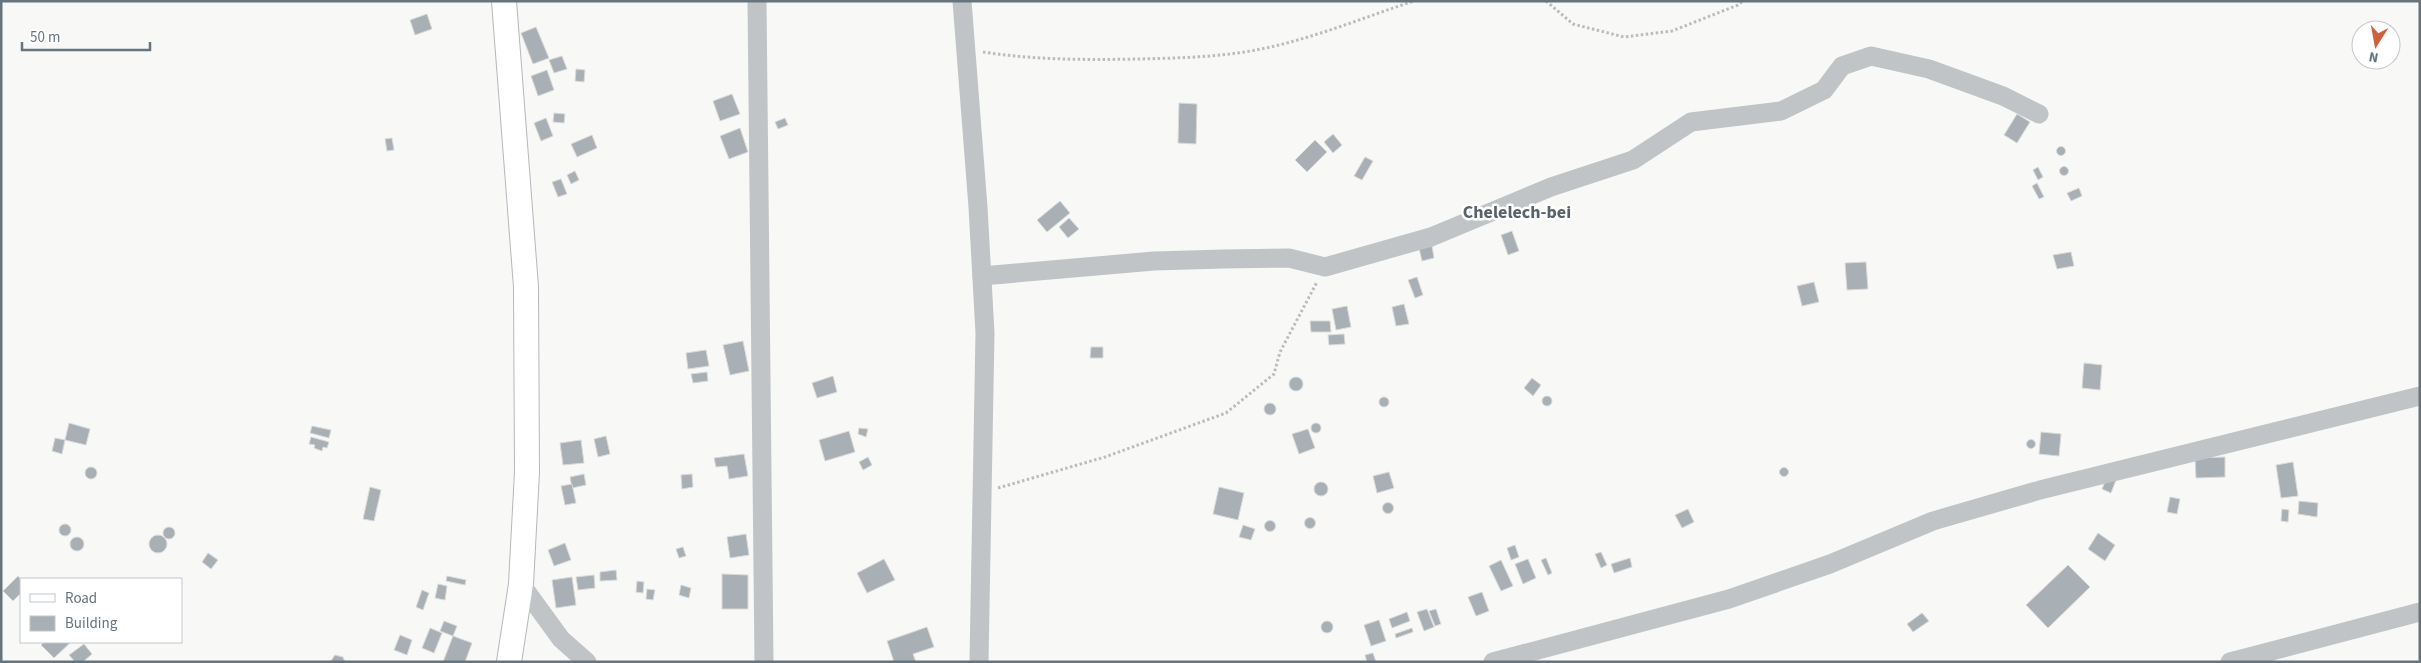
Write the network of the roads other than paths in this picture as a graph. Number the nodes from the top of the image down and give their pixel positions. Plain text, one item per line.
1 (504, 1) edge
2 (757, 1) edge
3 (962, 1) edge
4 (2039, 114) dead end
5 (982, 276) junction
6 (2420, 396) edge
7 (521, 584) junction
8 (2420, 612) edge
9 (510, 662) edge
10 (587, 662) edge
11 (764, 662) edge
12 (979, 662) edge
13 (1493, 662) edge
14 (2230, 662) edge

1 - 7 main road
2 - 11 street
3 - 5 street
4 - 5 street
5 - 12 street
6 - 13 street
7 - 9 main road
7 - 10 street
8 - 14 street

